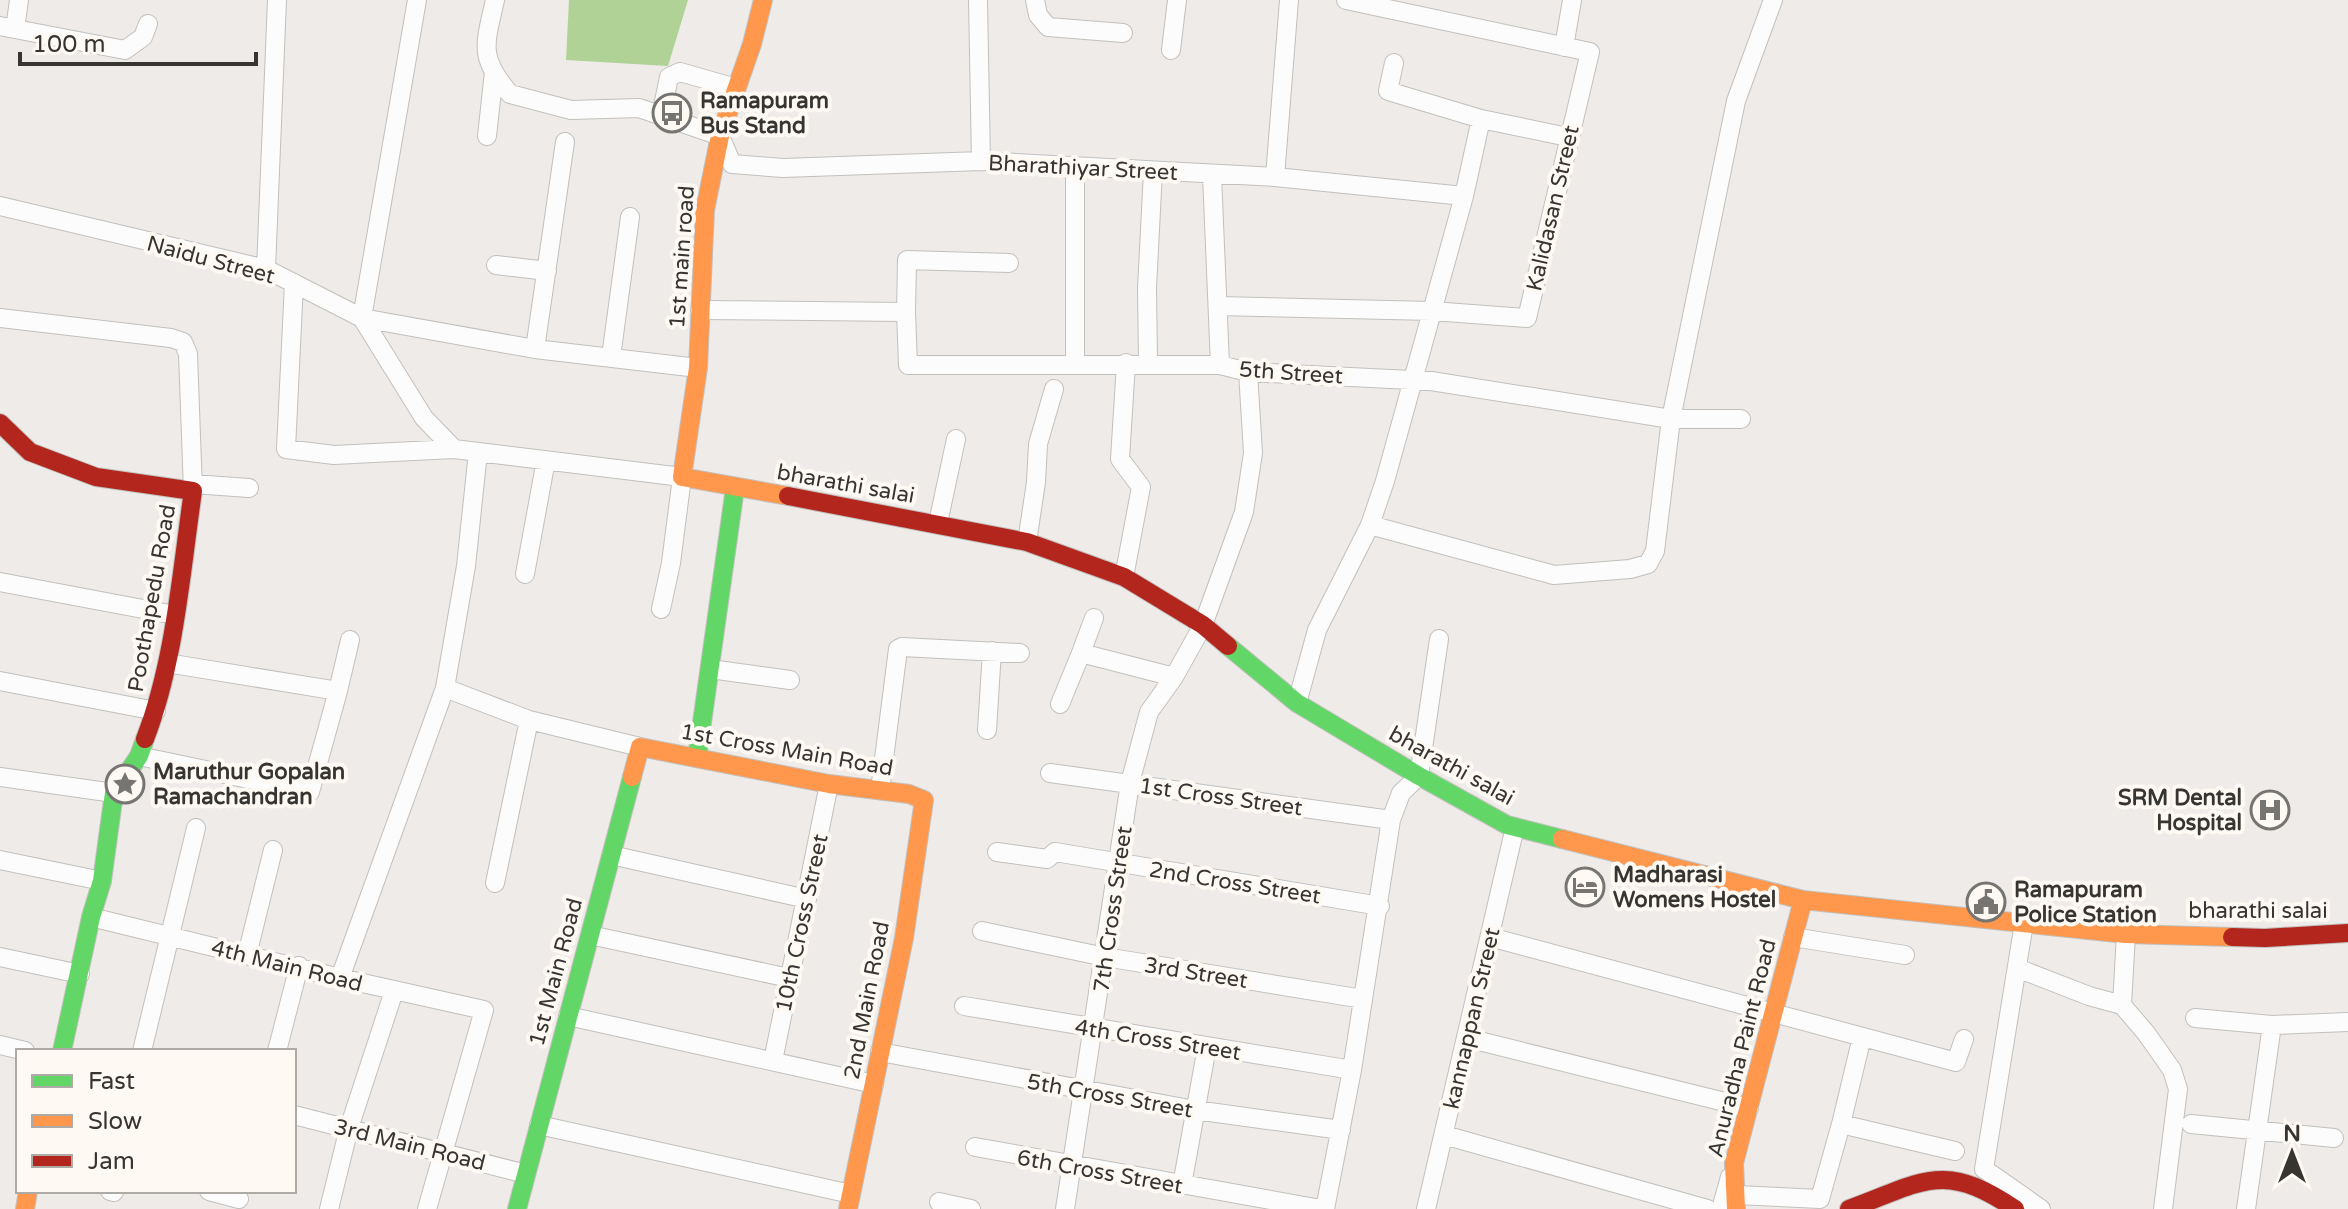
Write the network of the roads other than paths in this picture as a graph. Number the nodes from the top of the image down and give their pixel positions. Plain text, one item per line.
1 (19, 0) edge
2 (277, 0) edge
3 (417, 0) edge
4 (495, 0) edge
5 (763, 0) edge
6 (978, 0) edge
7 (1035, 0) edge
8 (1177, 0) edge
9 (1289, 0) edge
10 (1346, 0) edge
11 (1572, 0) edge
12 (1773, 0) edge
13 (148, 24) dead end
14 (8, 27) edge
15 (1123, 33) dead end
16 (1564, 47) junction
17 (1171, 50) dead end
18 (1394, 63) dead end
19 (494, 72) junction
20 (736, 88) junction
21 (661, 116) junction
22 (1481, 119) junction
23 (487, 136) dead end
24 (720, 136) junction
25 (1568, 137) junction
26 (565, 142) dead end
27 (981, 161) junction
28 (1075, 167) junction
29 (1153, 171) junction
30 (1212, 175) junction
31 (1275, 177) junction
32 (1464, 196) junction
33 (0, 206) edge
34 (630, 217) dead end
35 (1009, 263) dead end
36 (496, 265) dead end
37 (266, 269) junction
38 (547, 271) junction
39 (294, 283) junction
40 (1218, 306) junction
41 (700, 310) junction
42 (1432, 311) junction
43 (906, 312) junction
44 (0, 318) edge
45 (362, 318) junction
46 (535, 349) junction
47 (611, 357) junction
48 (1075, 363) junction
49 (1126, 363) junction
50 (1148, 363) junction
51 (1220, 365) junction
52 (698, 368) junction
53 (1248, 372) junction
54 (1412, 379) junction
55 (1054, 389) dead end
56 (1671, 419) junction
57 (1741, 419) dead end
58 (0, 423) edge
59 (956, 439) dead end
60 (454, 449) junction
61 (478, 452) junction
62 (546, 460) junction
63 (682, 477) junction
64 (193, 488) junction
65 (249, 488) dead end
66 (735, 488) junction
67 (938, 523) junction
68 (1370, 525) junction
69 (1027, 542) junction
70 (525, 574) dead end
71 (1124, 577) junction
72 (0, 582) edge
73 (661, 609) dead end
74 (175, 615) junction
75 (1094, 618) dead end
76 (1203, 625) junction
77 (1439, 639) dead end
78 (350, 640) dead end
79 (992, 651) junction
80 (1020, 653) dead end
81 (1081, 653) junction
82 (167, 663) junction
83 (710, 669) junction
84 (1174, 677) junction
85 (790, 680) dead end
86 (0, 681) edge
87 (445, 688) junction
88 (338, 691) junction
89 (1297, 703) junction
90 (1060, 704) dead end
91 (156, 711) junction
92 (529, 720) junction
93 (987, 730) dead end
94 (640, 747) junction
95 (139, 756) junction
96 (697, 758) junction
97 (1050, 773) dead end
98 (1419, 776) junction
99 (0, 777) edge
100 (1130, 783) junction
101 (829, 784) junction
102 (880, 790) junction
103 (114, 793) junction
104 (924, 800) joint
105 (1391, 820) junction
106 (1515, 827) junction
107 (196, 828) dead end
108 (273, 850) dead end
109 (997, 852) dead end
110 (611, 855) junction
111 (0, 860) edge
112 (1118, 863) junction
113 (102, 881) junction
114 (495, 883) dead end
115 (807, 899) junction
116 (1803, 900) junction
117 (1380, 906) junction
118 (91, 917) junction
119 (2024, 923) junction
120 (982, 931) dead end
121 (2348, 933) edge
122 (2126, 934) junction
123 (590, 935) junction
124 (169, 936) junction
125 (1490, 937) junction
126 (1793, 937) junction
127 (247, 955) junction
128 (1905, 955) dead end
129 (0, 957) edge
130 (1105, 957) junction
131 (299, 966) junction
132 (2017, 968) junction
133 (80, 974) junction
134 (340, 978) junction
135 (789, 978) junction
136 (394, 991) junction
137 (1363, 999) junction
138 (2122, 1005) junction
139 (964, 1006) dead end
140 (1774, 1013) junction
141 (568, 1016) junction
142 (2195, 1018) dead end
143 (2348, 1022) edge
144 (2272, 1025) junction
145 (1094, 1029) junction
146 (1862, 1037) junction
147 (1467, 1038) junction
148 (1964, 1039) dead end
149 (1207, 1047) junction
150 (62, 1049) edge
151 (142, 1049) edge
152 (278, 1049) edge
153 (880, 1052) junction
154 (773, 1061) junction
155 (1352, 1070) junction
156 (874, 1084) junction
157 (1084, 1091) junction
158 (1749, 1108) junction
159 (1195, 1110) junction
160 (296, 1115) edge
161 (1841, 1124) junction
162 (2191, 1124) dead end
163 (539, 1125) junction
164 (349, 1128) junction
165 (1341, 1130) junction
166 (2257, 1131) junction
167 (1444, 1135) junction
168 (2334, 1138) dead end
169 (975, 1147) dead end
170 (1955, 1151) dead end
171 (442, 1153) junction
172 (1734, 1163) junction
173 (1072, 1167) junction
174 (526, 1174) junction
175 (1182, 1185) junction
176 (216, 1193) edge
177 (239, 1200) edge
178 (849, 1201) edge
179 (939, 1202) dead end
180 (1736, 1202) edge
181 (329, 1209) edge
182 (427, 1209) edge
183 (517, 1209) edge
184 (971, 1209) edge
185 (1065, 1209) edge
186 (1323, 1209) edge
187 (1426, 1209) edge
188 (1707, 1209) edge
189 (1721, 1209) edge
190 (1849, 1209) edge
191 (2015, 1209) edge
192 (2041, 1209) edge
193 (2163, 1209) edge
194 (2246, 1209) edge

1 - 14 street
2 - 37 street
3 - 45 street
4 - 19 street
5 - 20 street, 1st main road
6 - 27 street
7 - 15 street
8 - 17 street
9 - 31 street
10 - 16 street
11 - 16 street
12 - 56 street
13 - 14 street
16 - 25 street, Kalidasan Street
18 - 22 street
19 - 21 street
19 - 23 street
20 - 21 street
20 - 24 street, 1st main road
21 - 24 street
22 - 25 street
22 - 32 street
24 - 27 street, Bharathiyar Street
24 - 41 street, 1st main road
25 - 42 street, Kalidasan Street
26 - 38 street
27 - 28 street, Bharathiyar Street
28 - 29 street, Bharathiyar Street
28 - 48 street
29 - 30 street, Bharathiyar Street
29 - 50 street
30 - 31 street, Bharathiyar Street
30 - 40 street
31 - 32 street, Bharathiyar Street
32 - 42 street
33 - 37 street, Naidu Street
34 - 47 street
35 - 43 street
36 - 38 street
37 - 39 street, Naidu Street
38 - 46 street
39 - 45 street, Naidu Street
39 - 60 street
40 - 42 street
40 - 51 street
41 - 43 street
41 - 52 street, 1st main road
42 - 54 street
43 - 48 street, 5th Street
44 - 64 street
45 - 46 street
45 - 60 street
46 - 47 street
47 - 52 street
48 - 49 street, 5th Street
49 - 50 street, 5th Street
49 - 71 street
50 - 51 street, 5th Street
51 - 53 street, 5th Street
52 - 63 street, 1st main road
53 - 54 street, 5th Street
53 - 76 street, 7th Cross Street
54 - 56 street, 5th Street
54 - 68 street
55 - 69 street
56 - 57 street, 5th Street
56 - 68 street
58 - 64 street, Poothapedu Road
59 - 67 street
60 - 61 street
61 - 62 street
61 - 87 street
62 - 63 street
62 - 70 street
63 - 66 street, bharathi salai
63 - 73 street
64 - 65 street
64 - 74 street, Poothapedu Road
66 - 67 street, bharathi salai
66 - 83 street
67 - 69 street, bharathi salai
68 - 89 street
69 - 71 street, bharathi salai
71 - 76 street, bharathi salai
72 - 74 street
74 - 82 street, Poothapedu Road
75 - 81 street
76 - 84 street, 7th Cross Street
76 - 89 street, bharathi salai
77 - 98 street
78 - 88 street
79 - 80 street
79 - 93 street
79 - 102 street
81 - 84 street
81 - 90 street
82 - 88 street
82 - 91 street, Poothapedu Road
83 - 85 street
83 - 96 street
84 - 100 street, 7th Cross Street
86 - 91 street
87 - 92 street
87 - 134 street
88 - 95 street
89 - 98 street, bharathi salai
91 - 95 street, Poothapedu Road
92 - 94 street
92 - 114 street
94 - 96 street, 1st Cross Main Road
94 - 110 street, 1st Main Road
95 - 103 street, Poothapedu Road
96 - 101 street, 1st Cross Main Road
97 - 100 street, 1st Cross Street
98 - 105 street
98 - 106 street, bharathi salai
99 - 103 street
100 - 105 street, 1st Cross Street
100 - 112 street, 7th Cross Street
101 - 102 street, 1st Cross Main Road
101 - 115 street, 10th Cross Street
102 - 104 street, 1st Cross Main Road
103 - 113 street, Poothapedu Road
104 - 153 street, 2nd Main Road
105 - 117 street
106 - 116 street, bharathi salai
106 - 125 street, kannappan Street
107 - 124 street
108 - 127 street
109 - 112 street, 2nd Cross Street
110 - 115 street
110 - 123 street, 1st Main Road
111 - 113 street
112 - 117 street, 2nd Cross Street
112 - 130 street, 7th Cross Street
113 - 118 street, Poothapedu Road
115 - 135 street, 10th Cross Street
116 - 119 street, bharathi salai
116 - 126 street, Anuradha Paint Road
117 - 137 street
118 - 124 street, 4th Main Road
118 - 133 street, Poothapedu Road
119 - 122 street, bharathi salai
119 - 132 street
120 - 130 street, 3rd Street
121 - 122 street, bharathi salai
122 - 138 street
123 - 135 street
123 - 141 street, 1st Main Road
124 - 127 street, 4th Main Road
124 - 151 street
125 - 140 street
125 - 147 street, kannappan Street
126 - 128 street
126 - 140 street, Anuradha Paint Road
127 - 131 street, 4th Main Road
129 - 133 street
130 - 137 street, 3rd Street
130 - 145 street, 7th Cross Street
131 - 134 street, 4th Main Road
131 - 152 street
132 - 138 street
132 - 192 street
133 - 150 street, Poothapedu Road
134 - 136 street, 4th Main Road
135 - 154 street, 10th Cross Street
136 - 164 street
136 - 171 street, 4th Main Road
137 - 155 street
138 - 193 street
139 - 145 street, 4th Cross Street
140 - 146 street
140 - 158 street, Anuradha Paint Road
141 - 154 street
141 - 163 street, 1st Main Road
142 - 144 street
143 - 144 street
144 - 166 street
145 - 149 street, 4th Cross Street
145 - 157 street, 7th Cross Street
146 - 148 street
146 - 161 street
147 - 158 street
147 - 167 street, kannappan Street
149 - 155 street, 4th Cross Street
149 - 159 street
153 - 156 street, 2nd Main Road
153 - 157 street, 5th Cross Street
154 - 156 street
155 - 165 street
156 - 178 street, 2nd Main Road
157 - 159 street, 5th Cross Street
157 - 173 street, 7th Cross Street
158 - 172 street, Anuradha Paint Road
159 - 165 street, 5th Cross Street
159 - 175 street
160 - 164 street, 3rd Main Road
161 - 170 street
161 - 180 street
162 - 166 street
163 - 174 street, 1st Main Road
163 - 178 street
164 - 171 street, 3rd Main Road
164 - 181 street
165 - 186 street
166 - 168 street
166 - 194 street
167 - 187 street, kannappan Street
167 - 188 street
169 - 173 street, 6th Cross Street
171 - 174 street, 3rd Main Road
171 - 182 street
172 - 180 street, Anuradha Paint Road
172 - 189 street
173 - 175 street, 6th Cross Street
173 - 185 street, 7th Cross Street
174 - 183 street, 1st Main Road
175 - 186 street, 6th Cross Street
176 - 177 street
179 - 184 street
190 - 191 street

